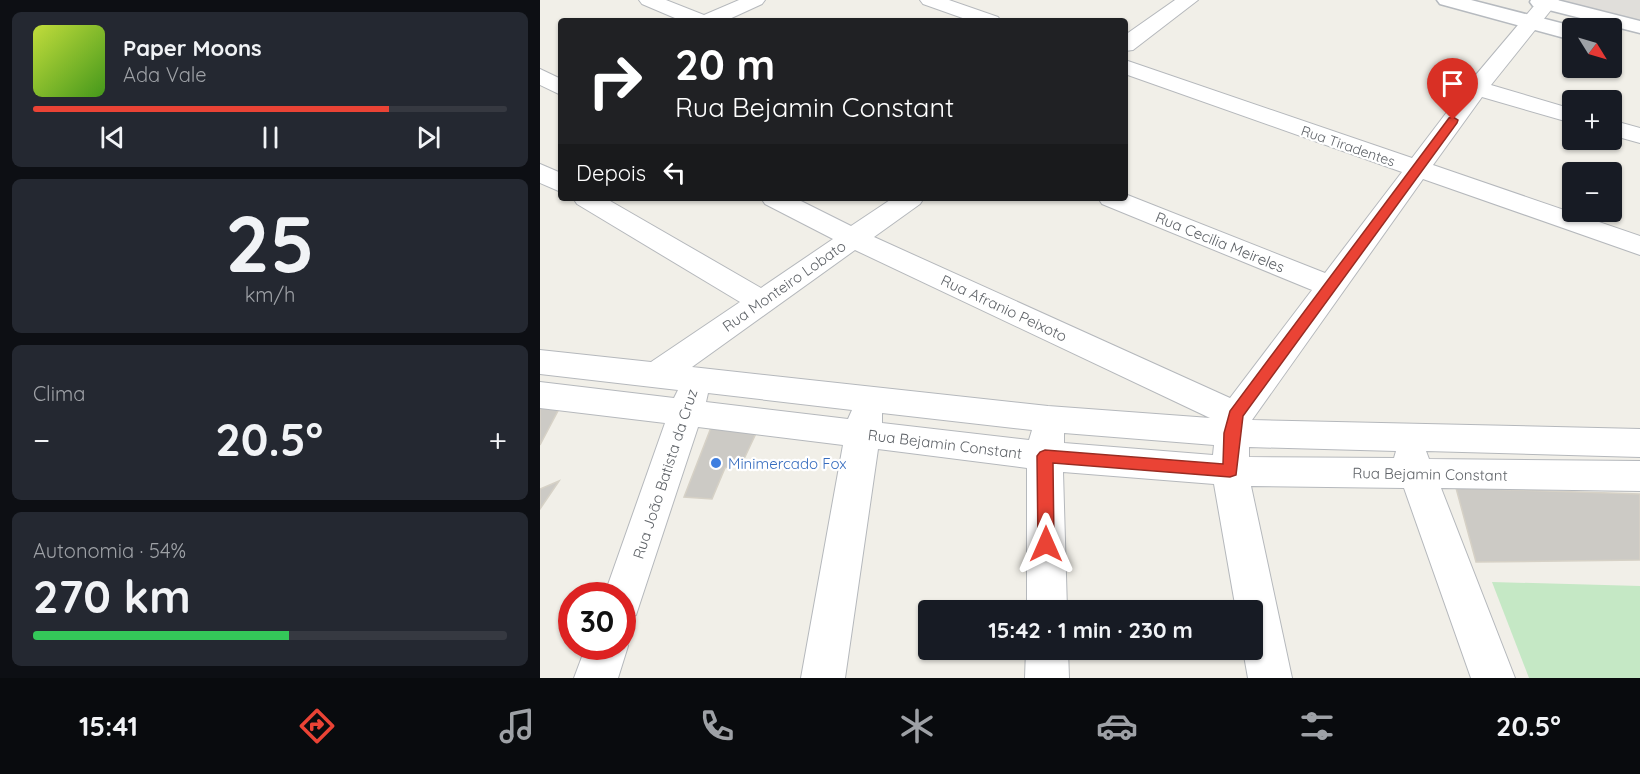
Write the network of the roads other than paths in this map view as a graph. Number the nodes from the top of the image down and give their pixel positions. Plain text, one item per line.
1 (649, 0) edge
2 (755, 0) edge
3 (930, 0) edge
4 (1188, 0) edge
5 (1447, 0) edge
6 (1539, 6) edge
7 (693, 18) edge
8 (715, 18) edge
9 (982, 18) edge
10 (1562, 25) edge
11 (1640, 27) edge
12 (1128, 43) edge
13 (1128, 68) edge
14 (540, 76) edge
15 (558, 86) edge
16 (1477, 88) junction
17 (558, 89) edge
18 (540, 98) edge
19 (1562, 113) edge
20 (1622, 130) edge
21 (1640, 136) edge
22 (1417, 170) junction
23 (540, 171) edge
24 (558, 182) edge
25 (591, 201) edge
26 (780, 201) edge
27 (907, 201) edge
28 (1118, 201) edge
29 (852, 238) junction
30 (1640, 246) edge
31 (1329, 286) junction
32 (762, 302) junction
33 (540, 362) edge
34 (658, 374) junction
35 (695, 379) junction
36 (540, 395) edge
37 (687, 414) junction
38 (866, 417) junction
39 (1048, 419) junction
40 (1234, 424) junction
41 (1403, 439) junction
42 (1640, 443) edge
43 (1045, 456) junction
44 (1230, 471) junction
45 (1420, 475) junction
46 (1640, 476) edge
47 (629, 582) edge
48 (1047, 600) edge
49 (602, 660) edge
50 (1047, 660) edge
51 (596, 678) edge
52 (823, 678) edge
53 (1047, 678) edge
54 (1270, 678) edge
55 (1493, 678) edge

1 - 7 street
2 - 8 street
3 - 9 street
4 - 12 street
5 - 6 main road
6 - 10 main road
6 - 11 main road
6 - 16 street
13 - 22 street, Rua Tiradentes
14 - 15 street
16 - 19 street
16 - 22 street
17 - 18 street
20 - 21 street
22 - 30 street, Rua Tiradentes
22 - 31 street
23 - 24 street
25 - 32 street
26 - 29 street, Rua Afranio Peixoto
27 - 29 street, Rua Monteiro Lobato
28 - 31 street, Rua Cecilia Meireles
29 - 32 street, Rua Monteiro Lobato
29 - 40 street, Rua Afranio Peixoto
31 - 40 street
32 - 34 street, Rua Monteiro Lobato
33 - 34 street, Rua Bejamin Constant
34 - 35 street, Rua Bejamin Constant
35 - 37 street, Rua João Batista da Cruz
35 - 38 street, Rua Bejamin Constant
36 - 37 street, Rua Bejamin Constant
37 - 38 street, Rua Bejamin Constant
37 - 47 street, Rua João Batista da Cruz
38 - 39 street, Rua Bejamin Constant
38 - 43 street, Rua Bejamin Constant
38 - 52 street
39 - 40 street, Rua Bejamin Constant
39 - 43 street
40 - 41 street, Rua Bejamin Constant
40 - 44 street
41 - 42 street, Rua Bejamin Constant
41 - 45 street
43 - 44 street, Rua Bejamin Constant
43 - 48 street
44 - 45 street, Rua Bejamin Constant
44 - 54 street
45 - 46 street, Rua Bejamin Constant
45 - 55 street
49 - 51 street
50 - 53 street

